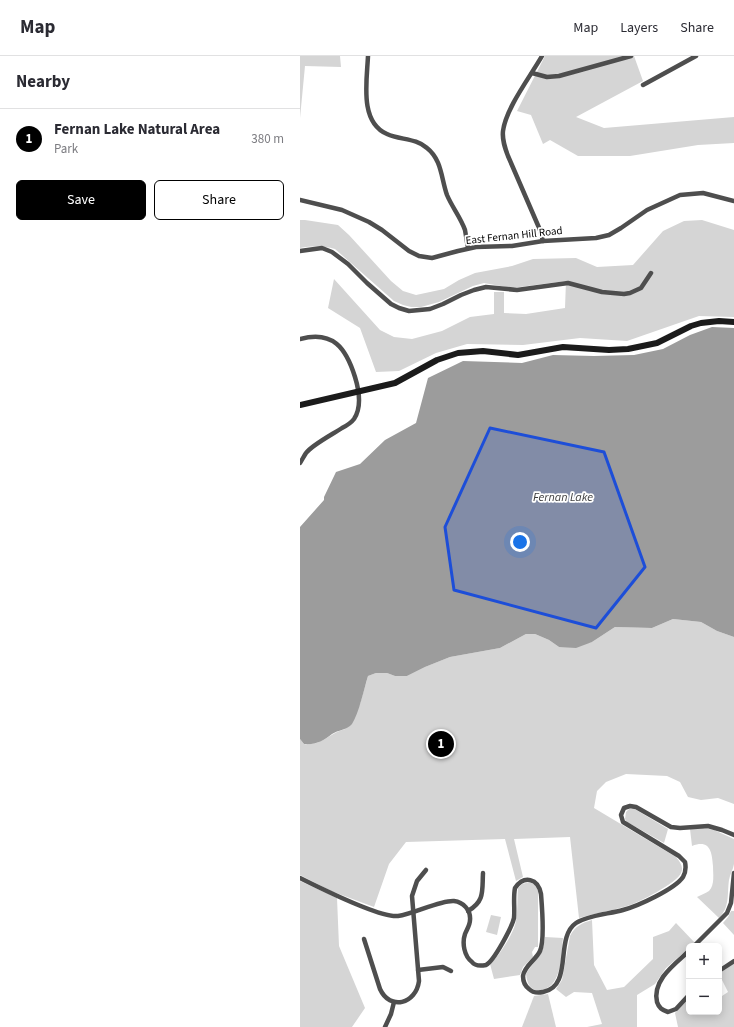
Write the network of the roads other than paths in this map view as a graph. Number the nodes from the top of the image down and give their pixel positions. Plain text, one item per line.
1 (368, 56) edge
2 (542, 56) edge
3 (631, 56) edge
4 (696, 56) edge
5 (532, 73) junction
6 (643, 86) dead end
7 (300, 200) edge
8 (734, 201) edge
9 (543, 241) junction
10 (468, 248) junction
11 (300, 251) edge
12 (651, 273) dead end
13 (734, 322) edge
14 (300, 339) edge
15 (360, 392) junction
16 (300, 405) edge
17 (300, 464) edge
18 (734, 835) edge
19 (426, 870) dead end
20 (483, 873) dead end
21 (734, 873) edge
22 (300, 878) edge
23 (468, 911) junction
24 (413, 912) junction
25 (364, 939) dead end
26 (697, 943) edge
27 (686, 954) edge
28 (734, 961) edge
29 (722, 969) edge
30 (418, 970) junction
31 (451, 971) dead end
32 (686, 998) edge
33 (394, 1002) junction
34 (385, 1027) edge

1 - 10 street
2 - 5 street
3 - 5 street
4 - 6 street
5 - 9 street
7 - 10 street, East Fernan Hill Road
8 - 9 street, East Fernan Hill Road
9 - 10 street, East Fernan Hill Road
11 - 12 street
13 - 15 street
14 - 15 street
15 - 16 street
15 - 17 street
18 - 23 street
19 - 24 street
20 - 23 street
21 - 26 street
22 - 24 street
23 - 24 street
24 - 30 street
25 - 33 street
27 - 32 street
28 - 29 street
30 - 31 street
30 - 33 street
33 - 34 street

